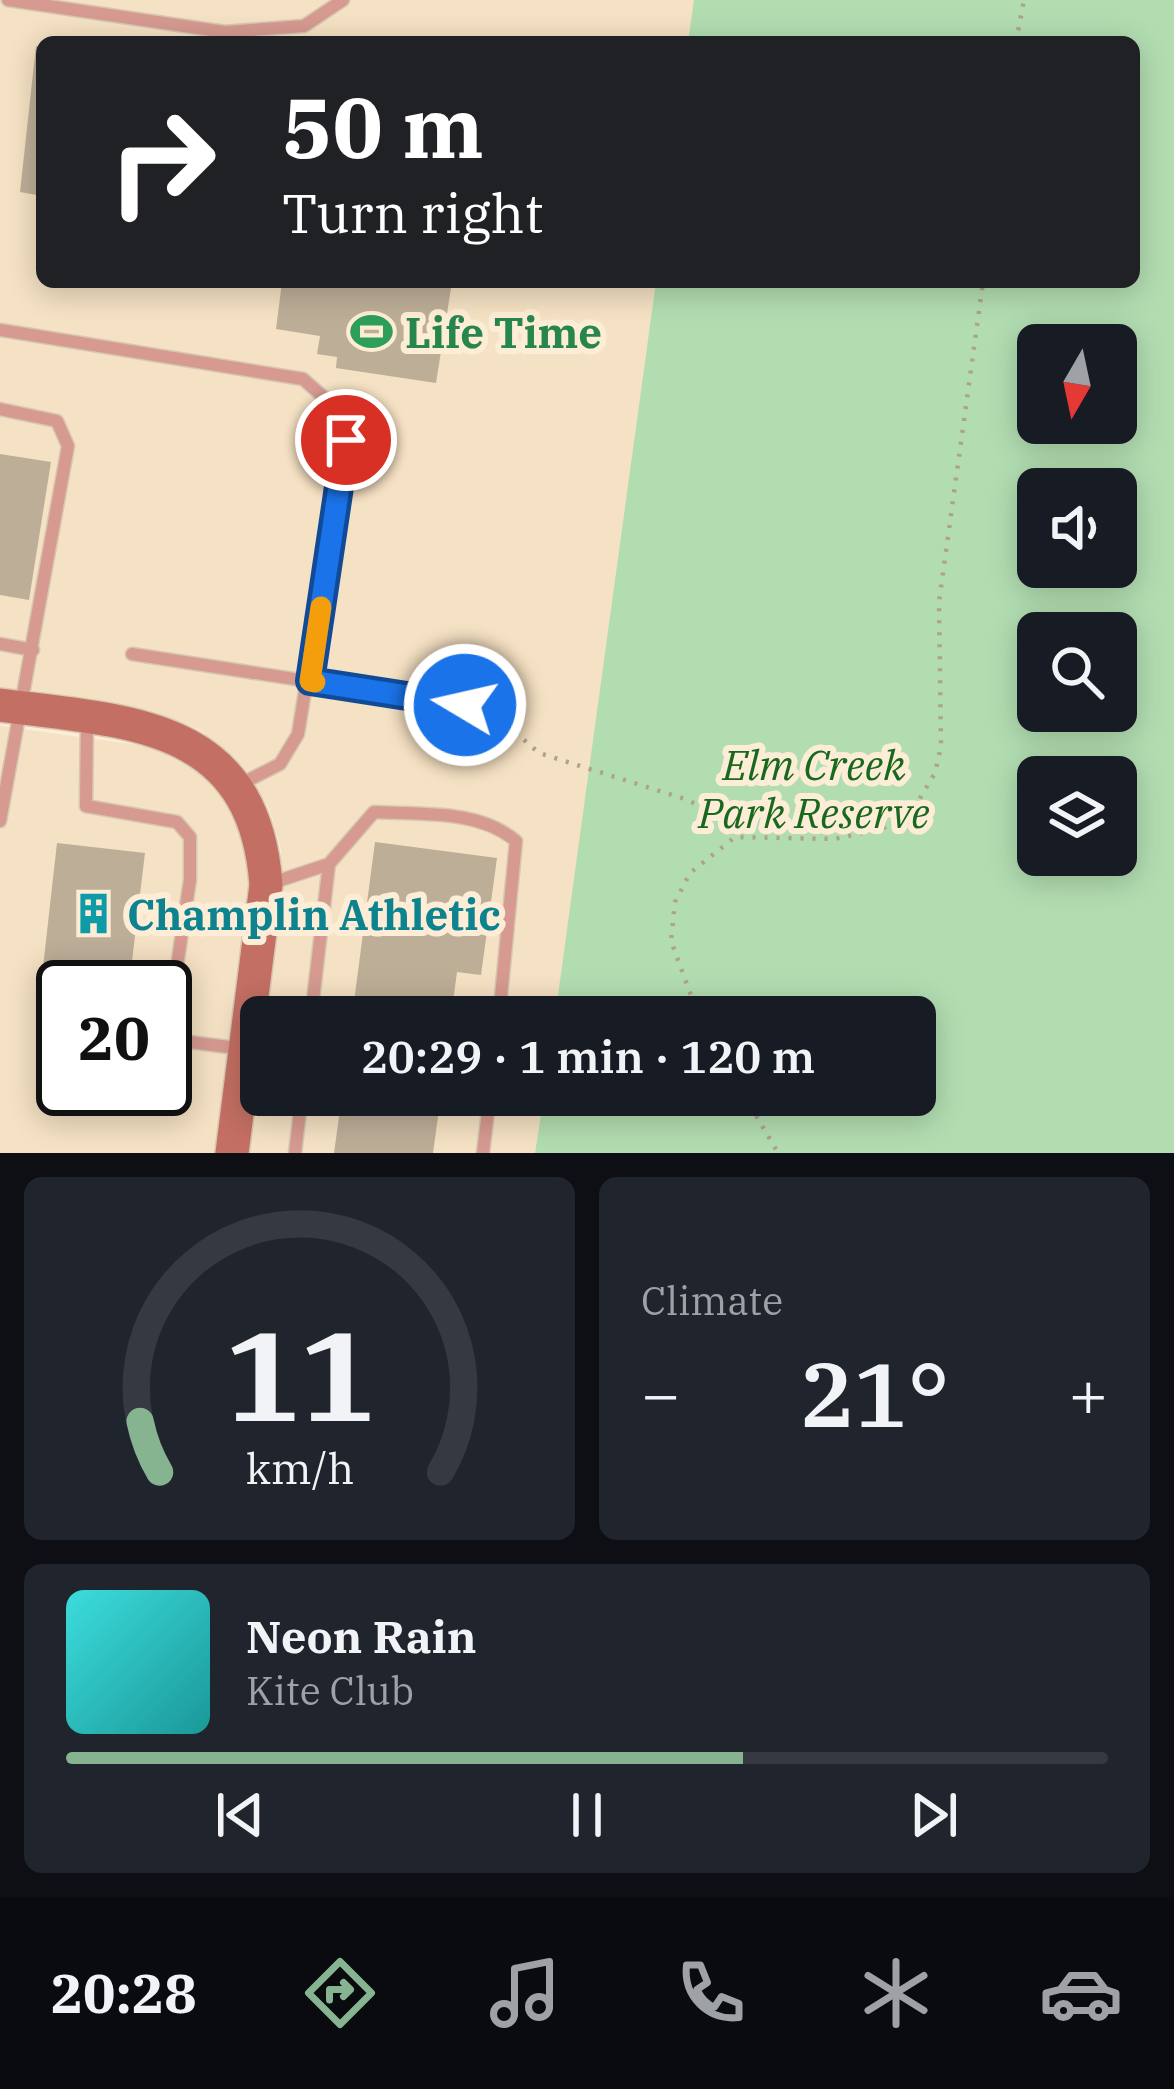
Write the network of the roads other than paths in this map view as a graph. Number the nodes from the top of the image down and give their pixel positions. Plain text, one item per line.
1 (8, 0) edge
2 (127, 0) edge
3 (343, 0) edge
4 (124, 16) junction
5 (0, 330) edge
6 (0, 410) edge
7 (0, 644) edge
8 (33, 650) junction
9 (132, 654) dead end
10 (310, 681) junction
11 (9, 706) edge
12 (496, 710) road end
13 (87, 718) junction
14 (238, 785) junction
15 (0, 821) edge
16 (329, 864) junction
17 (266, 885) junction
18 (178, 960) edge
19 (252, 996) edge
20 (313, 996) edge
21 (501, 996) edge
22 (192, 1042) edge
23 (240, 1048) edge
24 (240, 1089) edge
25 (299, 1116) edge
26 (487, 1116) edge
27 (232, 1153) edge
28 (295, 1153) edge
29 (482, 1153) edge

1 - 4 lane
2 - 4 lane
3 - 4 lane
5 - 10 lane
6 - 8 lane
7 - 8 lane
8 - 11 lane
9 - 10 lane
10 - 12 lane
10 - 14 lane
11 - 13 street
11 - 15 lane
13 - 14 street
13 - 18 lane
14 - 17 street
16 - 17 lane
16 - 20 lane
16 - 21 lane
17 - 19 street
22 - 23 lane
24 - 27 street
25 - 28 lane
26 - 29 lane

